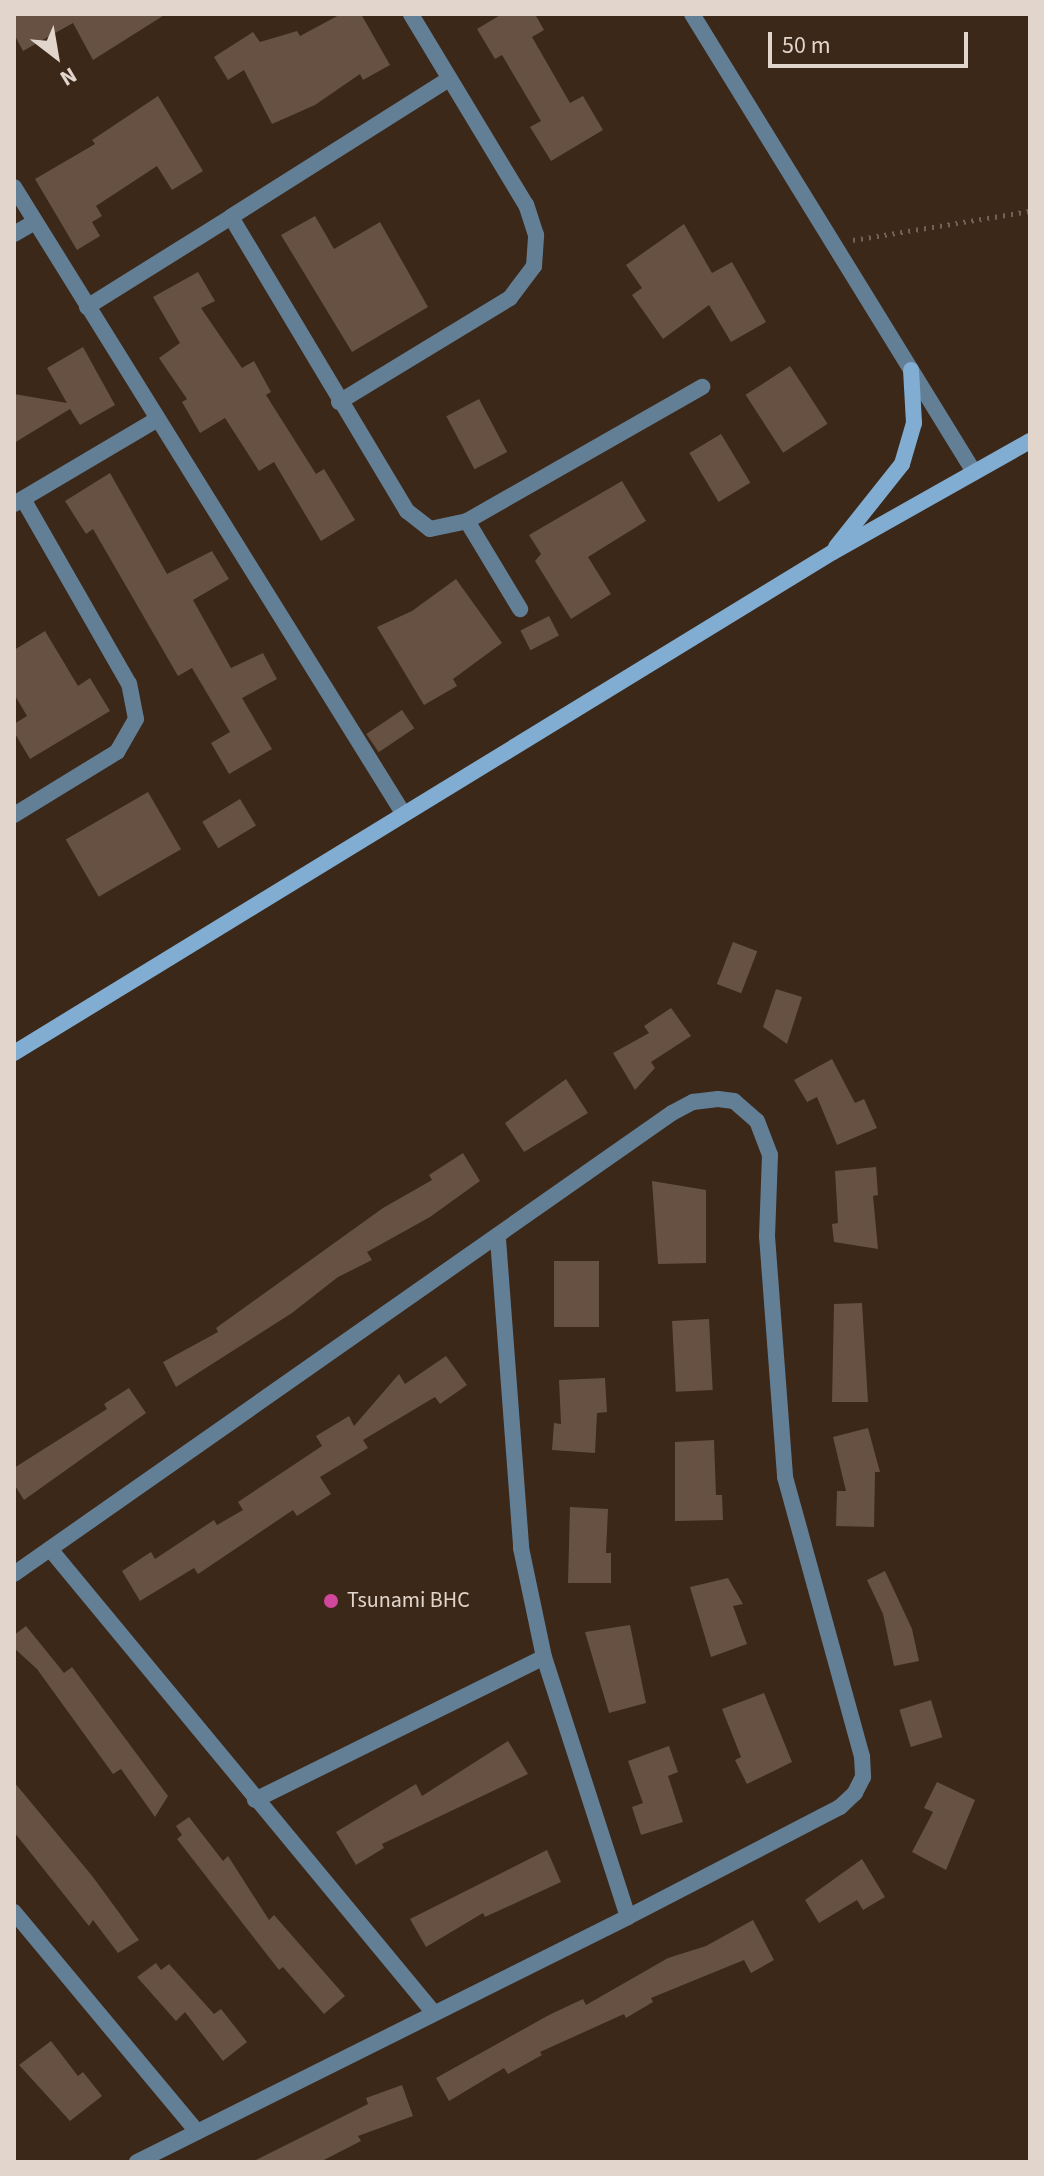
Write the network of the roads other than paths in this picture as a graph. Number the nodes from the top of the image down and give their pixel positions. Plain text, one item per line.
1 (411, 14) edge
2 (692, 14) edge
3 (449, 79) junction
4 (14, 187) edge
5 (231, 217) junction
6 (35, 222) junction
7 (14, 234) edge
8 (87, 307) junction
9 (911, 370) junction
10 (702, 387) dead end
11 (339, 402) junction
12 (156, 420) junction
13 (1030, 441) edge
14 (974, 472) junction
15 (18, 502) edge
16 (467, 521) junction
17 (833, 552) junction
18 (520, 609) dead end
19 (403, 813) junction
20 (14, 815) edge
21 (14, 1053) edge
22 (498, 1239) junction
23 (50, 1549) junction
24 (14, 1574) edge
25 (544, 1657) junction
26 (255, 1800) junction
27 (14, 1912) edge
28 (628, 1917) junction
29 (434, 2013) junction
30 (197, 2132) junction
31 (137, 2162) edge

1 - 3 street
2 - 9 street
3 - 5 street
3 - 11 street
4 - 6 street
5 - 8 street
5 - 11 street
6 - 7 street
6 - 8 street
8 - 12 street
9 - 14 street
9 - 17 main road
10 - 16 street
11 - 16 street
12 - 15 street
12 - 19 street
13 - 14 main road
14 - 17 main road
15 - 20 street
16 - 18 street
17 - 19 main road
19 - 21 main road
22 - 23 street
22 - 25 street
22 - 28 street
23 - 24 street
23 - 26 street
25 - 26 street
25 - 28 street
26 - 29 street
27 - 30 street
28 - 29 street
29 - 30 street
30 - 31 street

